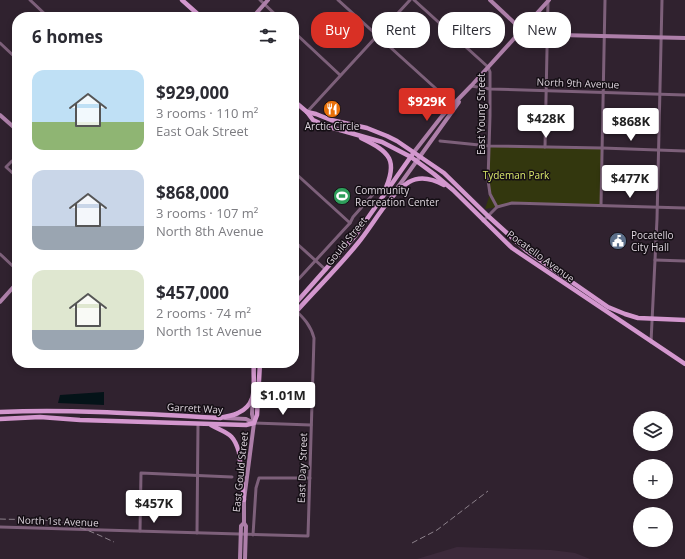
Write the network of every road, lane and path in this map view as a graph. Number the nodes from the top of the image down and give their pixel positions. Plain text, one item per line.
1 (30, 0) edge
2 (182, 0) edge
3 (260, 0) edge
4 (268, 0) edge
5 (338, 0) edge
6 (410, 0) edge
7 (414, 0) edge
8 (490, 0) edge
9 (605, 0) edge
10 (662, 0) edge
11 (548, 1) edge
12 (264, 4) junction
13 (43, 12) edge
14 (195, 12) edge
15 (257, 12) edge
16 (273, 12) edge
17 (399, 12) edge
18 (538, 12) edge
19 (548, 12) edge
20 (513, 22) edge
21 (372, 31) edge
22 (571, 35) edge
23 (604, 36) junction
24 (299, 37) edge
25 (661, 38) junction
26 (685, 38) edge
27 (513, 40) edge
28 (372, 42) edge
29 (0, 43) edge
30 (391, 48) edge
31 (547, 48) edge
32 (12, 54) edge
33 (488, 67) junction
34 (340, 75) junction
35 (471, 86) junction
36 (490, 89) junction
37 (547, 90) junction
38 (603, 92) junction
39 (660, 94) junction
40 (685, 94) edge
41 (299, 105) edge
42 (455, 105) junction
43 (307, 112) junction
44 (0, 115) edge
45 (12, 126) edge
46 (354, 134) junction
47 (440, 141) dead end
48 (489, 146) junction
49 (545, 147) junction
50 (602, 148) junction
51 (658, 150) junction
52 (414, 152) junction
53 (685, 152) edge
54 (420, 156) junction
55 (410, 157) junction
56 (12, 161) edge
57 (416, 161) junction
58 (12, 172) edge
59 (299, 176) edge
60 (453, 190) junction
61 (376, 191) dead end
62 (601, 205) junction
63 (385, 206) junction
64 (497, 207) junction
65 (657, 208) junction
66 (685, 208) edge
67 (373, 211) junction
68 (488, 216) junction
69 (483, 220) junction
70 (350, 222) junction
71 (299, 245) edge
72 (0, 254) edge
73 (316, 260) junction
74 (655, 260) junction
75 (685, 261) edge
76 (12, 265) edge
77 (326, 270) junction
78 (299, 279) edge
79 (12, 289) edge
80 (299, 300) edge
81 (0, 302) edge
82 (299, 307) edge
83 (299, 315) edge
84 (652, 319) junction
85 (685, 320) edge
86 (651, 342) junction
87 (685, 364) edge
88 (254, 368) edge
89 (260, 368) edge
90 (253, 398) junction
91 (0, 412) edge
92 (220, 418) junction
93 (0, 419) edge
94 (254, 423) junction
95 (198, 424) junction
96 (209, 424) junction
97 (311, 425) junction
98 (197, 475) junction
99 (232, 476) dead end
100 (310, 478) junction
101 (244, 500) junction
102 (244, 523) junction
103 (0, 527) edge
104 (140, 531) junction
105 (198, 533) junction
106 (253, 534) junction
107 (308, 536) joint
108 (240, 559) edge
109 (245, 559) edge

1 - 13 street
2 - 14 main road
3 - 12 street
4 - 12 main road
5 - 21 street
6 - 17 street
7 - 33 street
8 - 20 main road
9 - 23 street
10 - 25 street
11 - 18 main road
11 - 19 street
12 - 15 main road
12 - 16 street
22 - 23 main road
23 - 25 main road
23 - 38 street
24 - 34 street
25 - 26 main road
25 - 39 street
27 - 33 main road
28 - 34 street
29 - 32 street
30 - 42 street
31 - 37 street
33 - 35 main road
33 - 36 street, East Young Street
34 - 43 street
35 - 36 street, North 9th Avenue
35 - 42 main road
36 - 37 street, North 9th Avenue
36 - 48 street, East Young Street
37 - 38 street, North 9th Avenue
37 - 49 street
38 - 39 street, North 9th Avenue
38 - 50 street
39 - 40 street, North 9th Avenue
39 - 51 street
41 - 43 main road
42 - 52 main road
42 - 54 main road, Gould Street
43 - 46 main road
43 - 52 main road, Pocatello Avenue
44 - 45 main road
46 - 55 main road, Pocatello Avenue
46 - 67 main road
47 - 48 street
48 - 49 street
48 - 64 street, East Young Street
49 - 50 street
50 - 51 street
50 - 62 street
51 - 53 street
51 - 65 street
52 - 54 main road, Pocatello Avenue
52 - 55 main road, Gould Street
54 - 57 main road, Gould Street
54 - 68 main road, Pocatello Avenue
55 - 57 main road, Pocatello Avenue
55 - 67 main road, Gould Street
56 - 58 street
57 - 60 main road, Pocatello Avenue
57 - 63 main road, Gould Street
59 - 70 street
60 - 63 main road
60 - 69 main road, Pocatello Avenue
61 - 70 street
62 - 64 street
62 - 65 street
63 - 82 main road, Gould Street
64 - 68 street
65 - 66 street
65 - 74 street
67 - 77 main road, Gould Street
68 - 69 street
68 - 84 main road, Pocatello Avenue
69 - 86 main road, Pocatello Avenue
70 - 73 street
71 - 73 street
72 - 76 street
73 - 77 street
73 - 78 street
74 - 75 street
74 - 84 street
77 - 80 main road, Gould Street
79 - 81 main road
83 - 97 street, East Day Street
84 - 85 main road, Pocatello Avenue
84 - 86 street
86 - 87 main road, Pocatello Avenue
88 - 90 main road, East Gould Street
89 - 94 main road, East Gould Street
90 - 92 main road
90 - 94 main road, East Gould Street
91 - 92 main road, Garrett Way
92 - 94 main road, Garrett Way
93 - 95 main road, Garrett Way
94 - 96 main road, Garrett Way
94 - 97 street
94 - 101 main road, East Gould Street
95 - 96 main road, Garrett Way
95 - 98 street
96 - 101 main road
97 - 100 street, East Day Street
98 - 99 street
98 - 104 street
98 - 105 street
100 - 106 street
100 - 107 street, East Day Street
101 - 102 main road, East Gould Street
102 - 108 main road, East Gould Street, bridge
102 - 109 main road, East Gould Street, bridge
103 - 104 street, North 1st Avenue
104 - 105 street, North 1st Avenue
105 - 106 street, North 1st Avenue
106 - 107 street, North 1st Avenue

